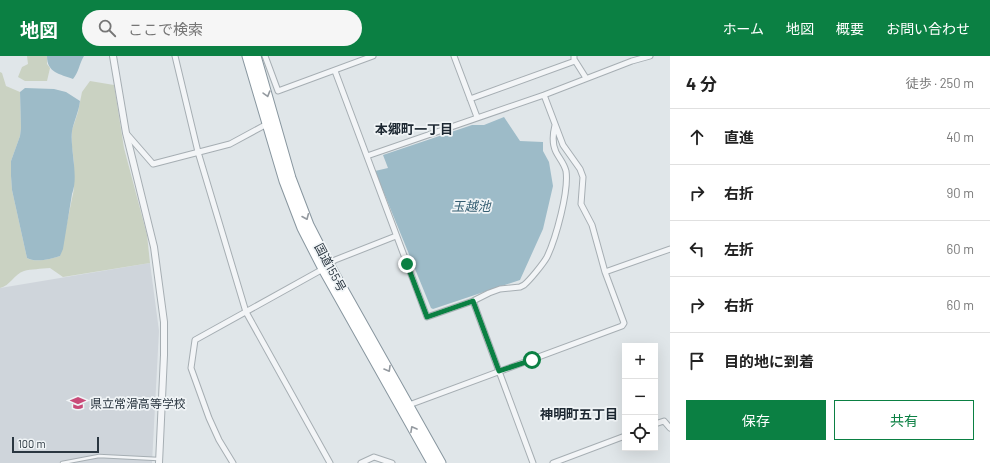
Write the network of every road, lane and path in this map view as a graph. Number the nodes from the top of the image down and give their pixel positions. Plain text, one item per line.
1 (113, 56) edge
2 (175, 56) edge
3 (247, 56) edge
4 (256, 56) edge
5 (265, 56) edge
6 (373, 56) edge
7 (454, 56) edge
8 (650, 56) edge
9 (574, 58) edge
10 (335, 71) junction
11 (586, 78) junction
12 (544, 95) junction
13 (470, 99) junction
14 (477, 117) junction
15 (267, 124) junction
16 (555, 125) junction
17 (126, 133) junction
18 (198, 152) junction
19 (367, 156) junction
20 (396, 236) junction
21 (670, 249) edge
22 (326, 266) junction
23 (605, 272) junction
24 (473, 301) junction
25 (246, 312) junction
26 (499, 371) junction
27 (408, 405) junction
28 (658, 423) edge
29 (670, 428) edge
30 (622, 437) edge
31 (159, 461) edge
32 (62, 463) edge
33 (233, 463) edge
34 (330, 463) edge
35 (361, 463) edge
36 (392, 463) edge
37 (432, 463) edge
38 (441, 463) edge
39 (533, 463) edge
40 (553, 463) edge

1 - 17 street
2 - 18 street
3 - 15 highway, 国道155号
4 -> 22 highway, 国道155号
5 - 10 street
6 - 10 street
7 - 13 street
8 - 11 street
9 - 11 street
9 - 13 street
10 - 19 street
11 - 12 street
12 - 14 street
12 - 16 street
13 - 14 street
14 - 19 street
15 - 18 street
15 - 22 highway, 国道155号
16 - 23 street
16 - 24 street
17 - 18 street
17 - 31 street
18 - 25 street
19 - 20 street
20 - 22 street
20 - 24 street
21 - 23 street
22 - 25 street
22 -> 27 highway, 国道155号
37 -> 22 highway, 国道155号
23 - 26 street
24 - 26 street
25 - 33 street
25 - 34 street
26 - 27 street
26 - 39 street
27 - 38 highway, 国道155号
28 - 29 street
30 - 40 street
31 - 32 lane
35 - 36 street

